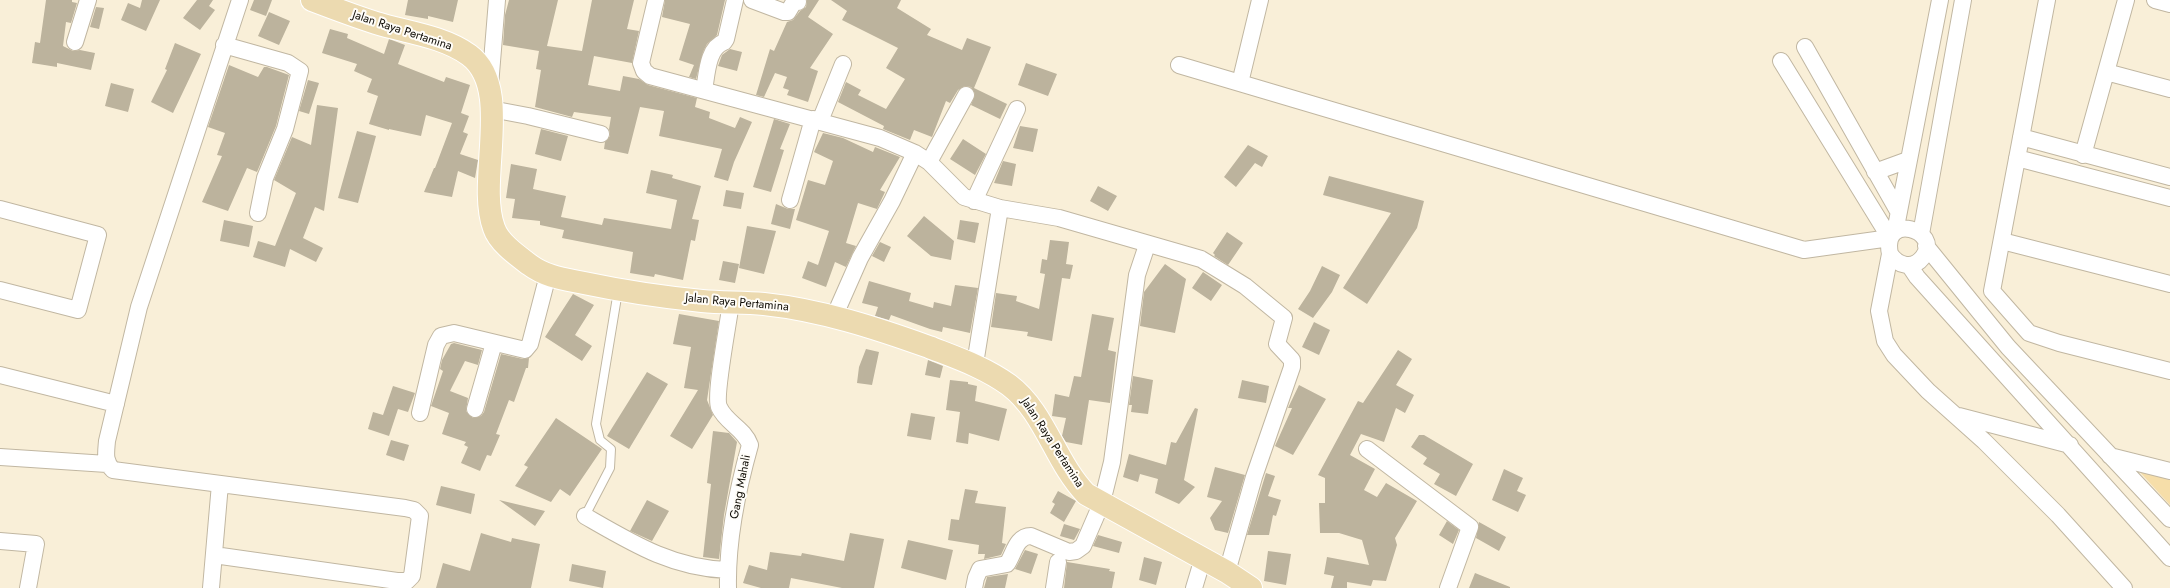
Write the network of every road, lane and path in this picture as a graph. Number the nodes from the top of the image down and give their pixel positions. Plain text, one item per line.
1 (88, 0) edge
2 (240, 0) edge
3 (312, 0) edge
4 (497, 0) edge
5 (656, 0) edge
6 (735, 0) edge
7 (752, 0) edge
8 (1260, 0) edge
9 (1940, 0) edge
10 (1963, 0) edge
11 (2047, 0) edge
12 (2126, 0) edge
13 (2155, 0) edge
14 (798, 2) dead end
15 (2170, 4) edge
16 (76, 42) dead end
17 (224, 45) junction
18 (1805, 47) dead end
19 (1781, 61) dead end
20 (843, 64) dead end
21 (1179, 66) dead end
22 (2106, 72) junction
23 (1240, 83) junction
24 (490, 86) junction
25 (2170, 89) edge
26 (704, 90) junction
27 (966, 94) dead end
28 (492, 109) junction
29 (1017, 109) dead end
30 (816, 120) junction
31 (602, 134) dead end
32 (2021, 137) junction
33 (915, 153) junction
34 (2083, 155) junction
35 (2018, 158) junction
36 (1908, 160) junction
37 (929, 162) junction
38 (1875, 172) junction
39 (2170, 177) edge
40 (2170, 198) edge
41 (790, 200) dead end
42 (974, 200) junction
43 (1000, 208) junction
44 (0, 209) edge
45 (1898, 210) junction
46 (258, 213) dead end
47 (1924, 240) junction
48 (2002, 241) junction
49 (1892, 242) junction
50 (1147, 245) junction
51 (1909, 265) junction
52 (548, 275) junction
53 (2170, 284) edge
54 (0, 290) edge
55 (618, 290) junction
56 (731, 302) junction
57 (834, 317) junction
58 (494, 343) junction
59 (975, 364) junction
60 (2170, 371) edge
61 (0, 375) edge
62 (116, 404) junction
63 (475, 409) dead end
64 (420, 413) dead end
65 (1955, 415) junction
66 (2068, 445) junction
67 (1367, 449) dead end
68 (2108, 456) junction
69 (0, 458) edge
70 (107, 464) junction
71 (2170, 471) edge
72 (220, 484) junction
73 (1102, 502) junction
74 (585, 516) joint
75 (2170, 519) edge
76 (0, 541) edge
77 (214, 555) junction
78 (1203, 558) junction
79 (2170, 558) edge
80 (1058, 562) dead end
81 (727, 570) junction
82 (1227, 572) junction
83 (28, 588) edge
84 (211, 588) edge
85 (728, 588) edge
86 (974, 588) edge
87 (1054, 588) edge
88 (1194, 588) edge
89 (1251, 588) edge
90 (1448, 588) edge
91 (2124, 588) edge

1 - 16 street
2 - 17 street
3 - 24 main road, Jalan Raya Pertamina
4 - 24 street
5 - 26 street
6 - 26 street
7 - 14 street
8 - 23 street
9 - 36 street
10 - 47 street
11 - 32 street
12 - 22 street
13 - 15 street
17 - 46 street
17 - 62 street
18 - 38 street
19 - 49 street
20 - 30 street
21 - 23 street
22 - 25 street
22 - 34 street
23 - 49 street
24 - 28 main road, Jalan Raya Pertamina
26 - 30 street
27 - 37 street
28 - 31 street
28 - 52 main road, Jalan Raya Pertamina
29 - 42 street
30 - 33 street
30 - 41 street
32 - 34 street
32 - 35 street
33 - 37 street
33 - 57 street
34 - 39 street
35 - 40 street
35 - 48 street
36 - 38 street
36 - 45 street
37 - 42 street
38 - 45 street
42 - 43 street
43 - 50 street
43 - 59 street
44 - 54 street
45 - 49 street
47 - 49 street
47 - 51 street
47 - 68 street
48 - 53 street
48 - 60 street
49 - 51 street
49 - 65 street
50 - 73 street
50 - 82 street
51 - 66 street
52 - 55 main road, Jalan Raya Pertamina
52 - 58 street
55 - 56 main road, Jalan Raya Pertamina
55 - 74 lane
56 - 57 main road, Jalan Raya Pertamina
56 - 81 street, Gang Mahali
57 - 59 main road, Jalan Raya Pertamina
58 - 63 street
58 - 64 street
59 - 73 main road, Jalan Raya Pertamina
61 - 62 street
62 - 70 street
65 - 66 street
65 - 91 street
66 - 68 street
66 - 79 street
67 - 90 street
68 - 71 street
68 - 75 street
69 - 70 street
70 - 72 street
72 - 77 street
72 - 77 street
73 - 78 main road, Jalan Raya Pertamina
73 - 86 street
74 - 81 street
76 - 83 street
77 - 84 street
78 - 82 main road, Jalan Raya Pertamina
78 - 88 street
80 - 87 street
81 - 85 street, Gang Mahali
82 - 89 main road, Jalan Raya Pertamina

